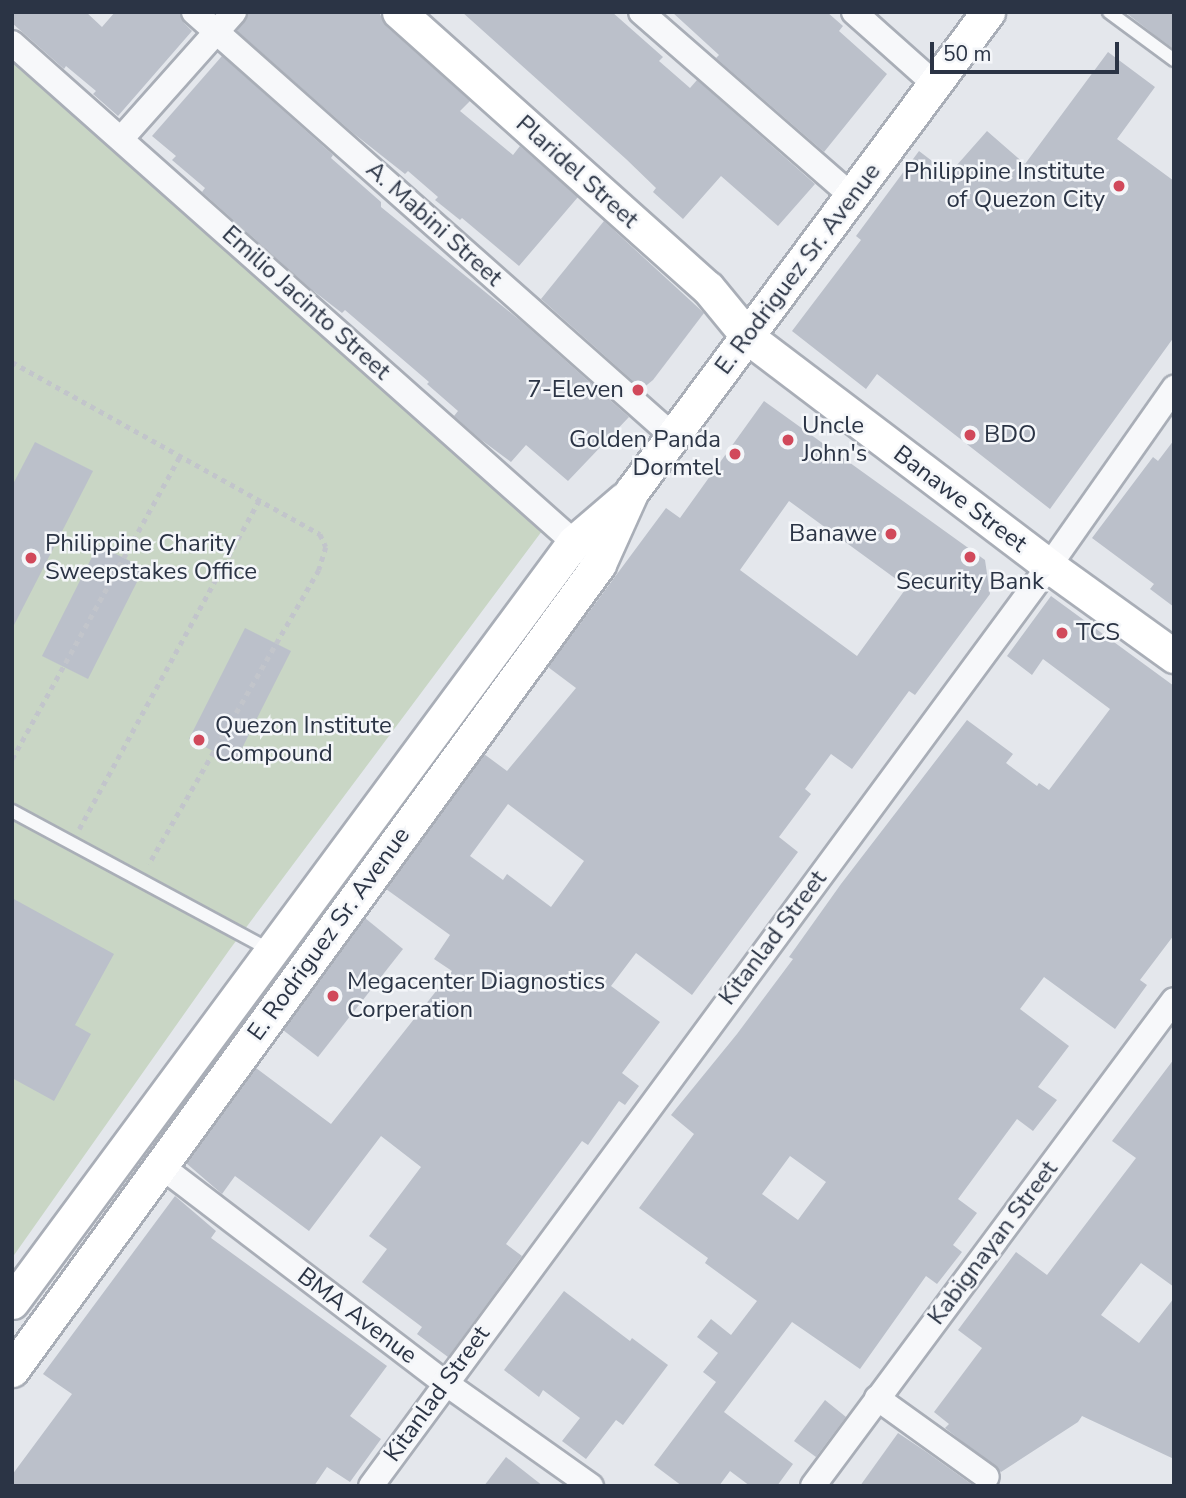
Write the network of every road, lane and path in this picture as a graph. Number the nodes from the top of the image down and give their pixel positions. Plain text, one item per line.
1 (194, 12) edge
2 (234, 12) edge
3 (399, 12) edge
4 (641, 12) edge
5 (854, 12) edge
6 (988, 12) edge
7 (1109, 12) edge
8 (217, 32) junction
9 (12, 43) edge
10 (1174, 60) edge
11 (936, 85) junction
12 (121, 139) junction
13 (853, 197) junction
14 (749, 338) junction
15 (12, 362) edge
16 (1174, 388) edge
17 (673, 436) junction
18 (180, 456) junction
19 (632, 491) junction
20 (260, 500) junction
21 (574, 542) junction
22 (598, 564) junction
23 (1049, 566) junction
24 (1174, 656) edge
25 (12, 759) edge
26 (12, 811) edge
27 (72, 842) junction
28 (140, 879) junction
29 (272, 951) junction
30 (1174, 1000) edge
31 (161, 1166) junction
32 (12, 1302) edge
33 (12, 1370) edge
34 (444, 1382) junction
35 (877, 1398) junction
36 (987, 1477) dead end
37 (371, 1486) edge
38 (591, 1486) edge
39 (813, 1486) edge

1 - 8 street, A. Mabini Street
2 - 8 street
3 - 14 main road, Plaridel Street
4 - 13 street
5 - 11 street
6 - 11 main road, E. Rodriguez Sr. Avenue
7 - 10 lane
8 - 12 street
8 - 17 street, A. Mabini Street
9 - 12 street, Emilio Jacinto Street
11 - 13 main road, E. Rodriguez Sr. Avenue
12 - 21 street, Emilio Jacinto Street
13 - 14 main road, E. Rodriguez Sr. Avenue
14 - 17 main road, E. Rodriguez Sr. Avenue
14 - 23 main road, Banawe Street
15 - 18 path
16 - 23 street, Kitanlad Street
17 - 19 main road, E. Rodriguez Sr. Avenue
18 - 20 path
18 - 25 path
19 - 21 main road, E. Rodriguez Sr. Avenue
19 - 22 main road, E. Rodriguez Sr. Avenue
20 - 27 path
20 - 28 path
21 - 22 street, Emilio Jacinto Street
21 - 29 main road, E. Rodriguez Sr. Avenue
22 - 31 main road, E. Rodriguez Sr. Avenue
23 - 24 main road, Banawe Street
23 - 34 street, Kitanlad Street
26 - 27 lane
27 - 28 lane
28 - 29 lane
29 - 32 main road, E. Rodriguez Sr. Avenue
30 - 35 street, Kabignayan Street
31 - 33 main road, E. Rodriguez Sr. Avenue
31 - 34 street, BMA Avenue
34 - 37 street, Kitanlad Street
34 - 38 street, BMA Avenue
35 - 36 street
35 - 39 street, Kabignayan Street

